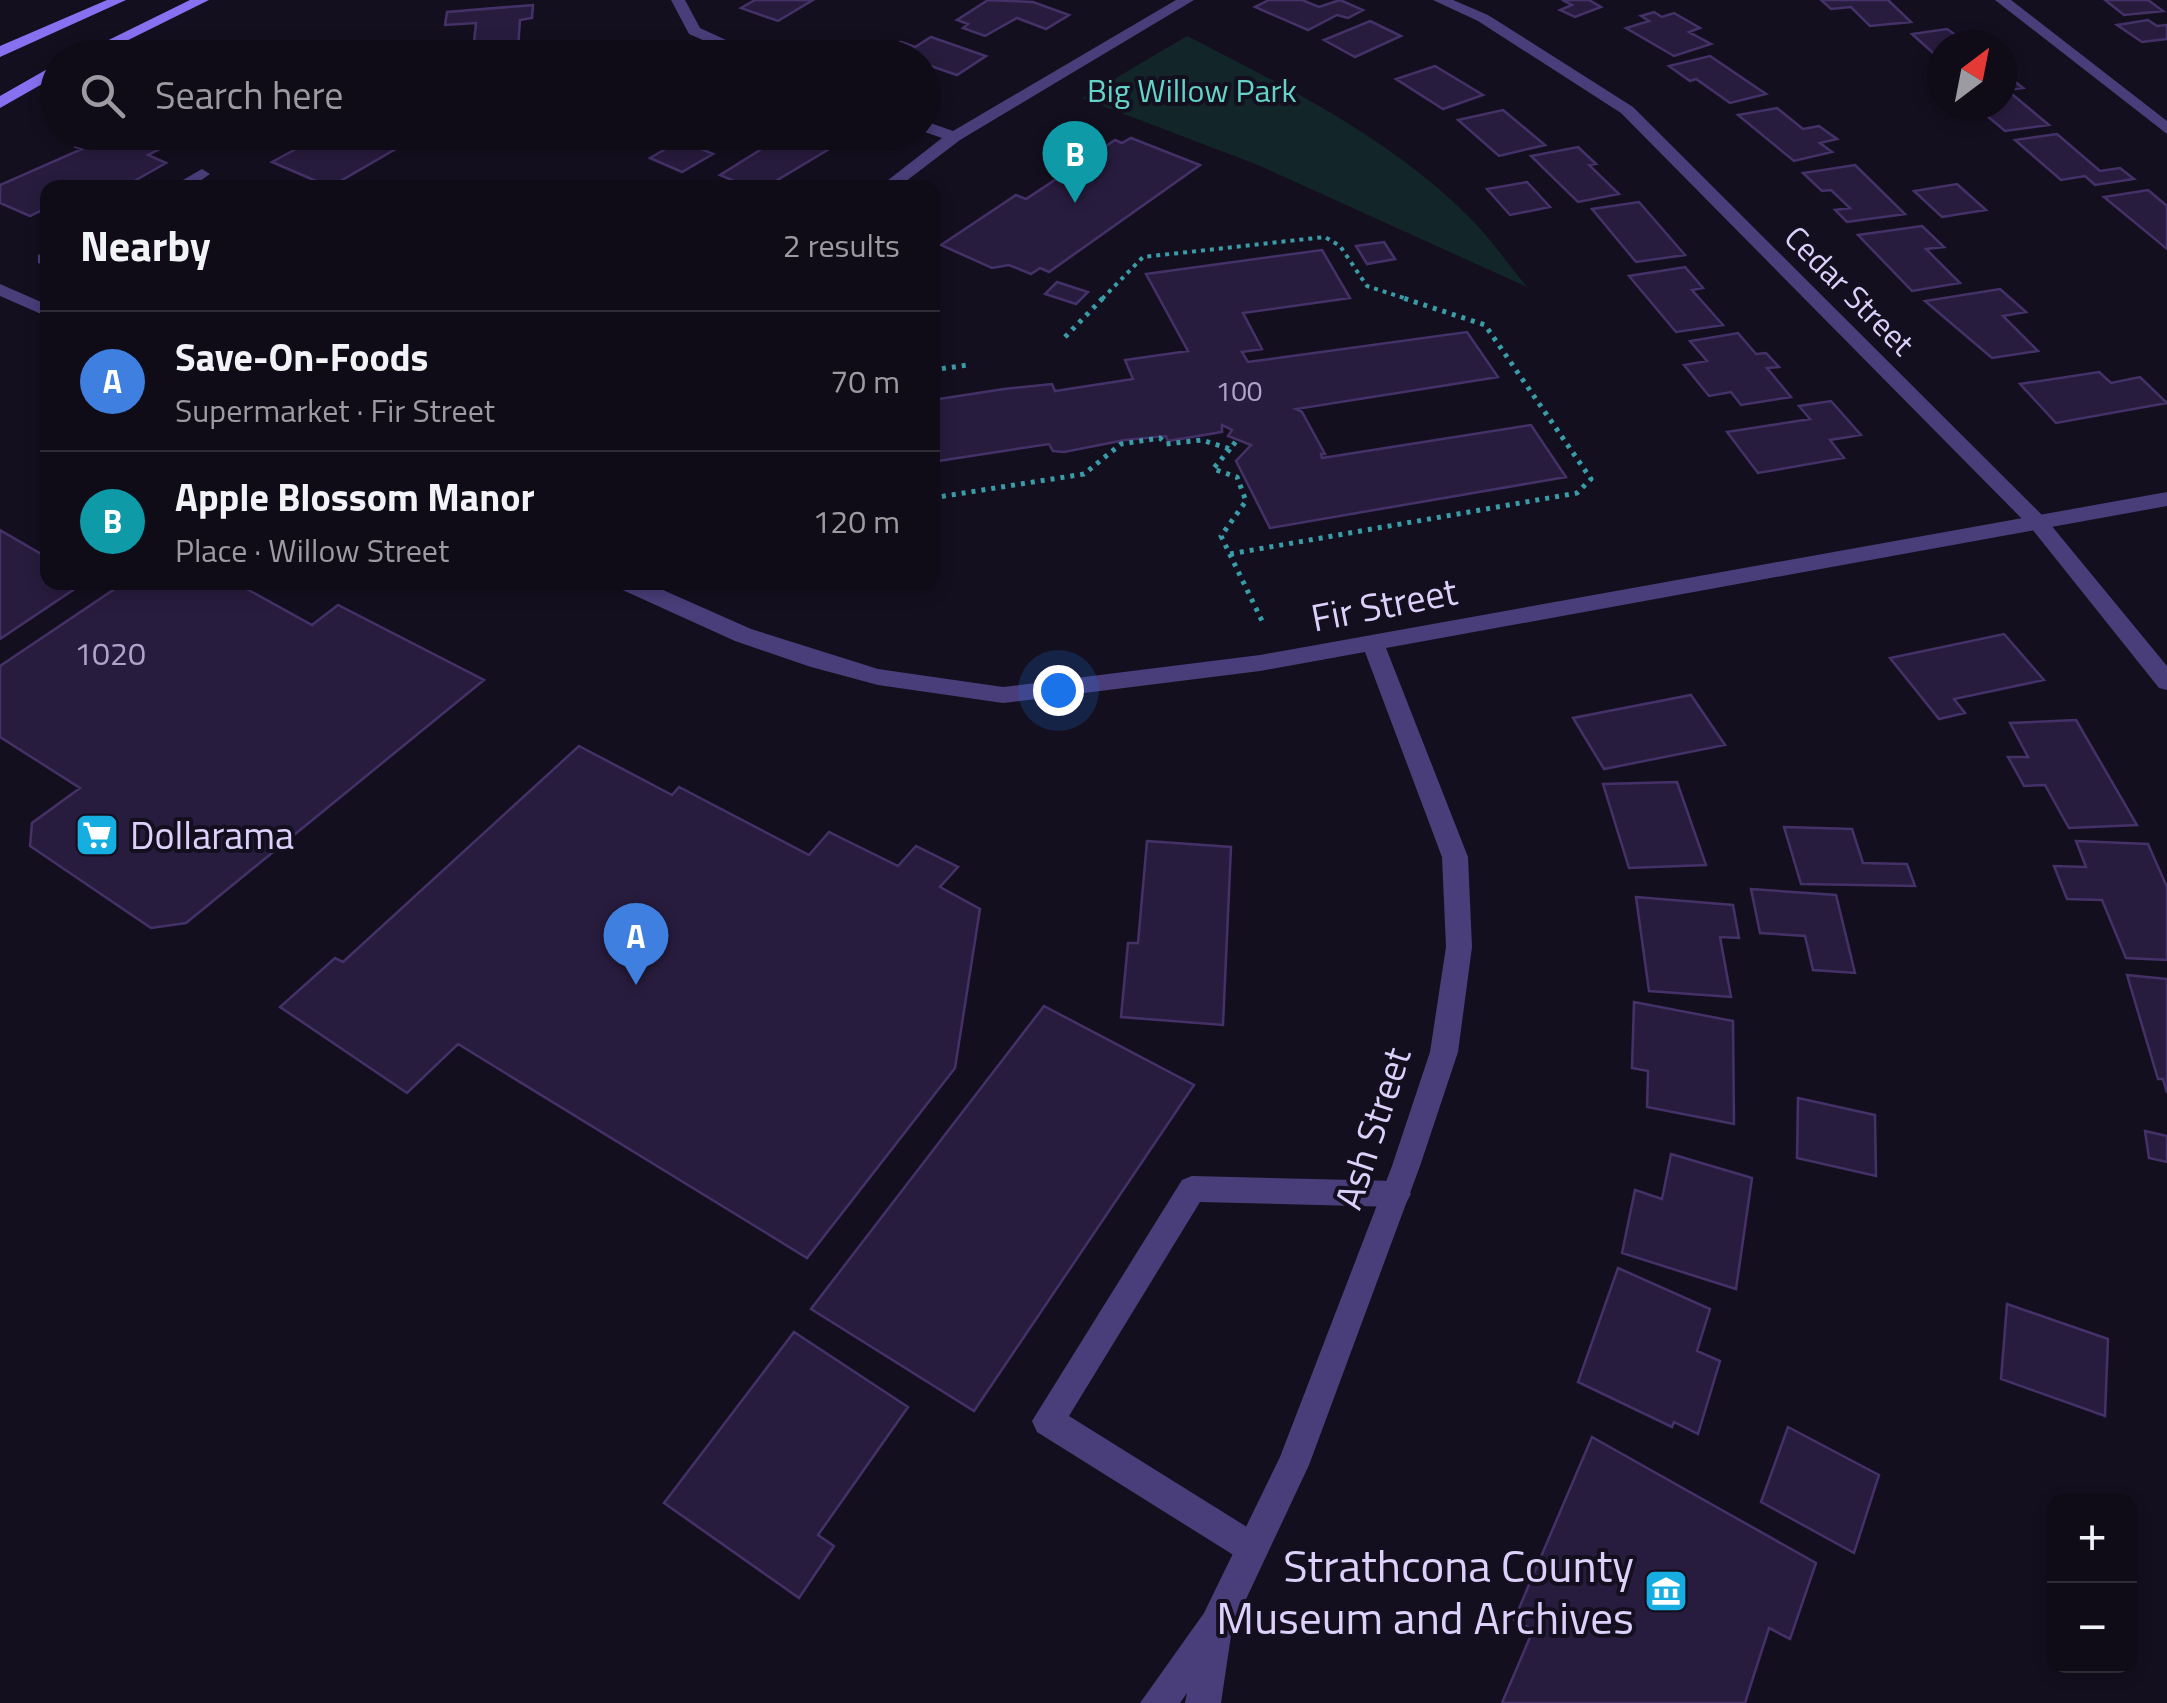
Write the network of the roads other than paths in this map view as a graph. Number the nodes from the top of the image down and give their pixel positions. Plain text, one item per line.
1 (119, 0) edge
2 (202, 0) edge
3 (678, 0) edge
4 (1186, 0) edge
5 (1440, 0) edge
6 (2002, 0) edge
7 (117, 40) edge
8 (715, 40) edge
9 (0, 49) edge
10 (40, 76) edge
11 (40, 79) edge
12 (0, 94) edge
13 (0, 103) edge
14 (2167, 129) edge
15 (940, 132) edge
16 (954, 138) junction
17 (940, 148) edge
18 (938, 150) edge
19 (202, 174) dead end
20 (191, 180) edge
21 (897, 180) edge
22 (0, 289) edge
23 (40, 304) edge
24 (2167, 499) edge
25 (2039, 524) junction
26 (642, 590) edge
27 (1372, 640) junction
28 (2167, 682) edge
29 (1396, 1194) junction
30 (1251, 1549) junction
31 (1216, 1625) junction
32 (1158, 1703) edge
33 (1202, 1703) edge

1 - 9 main road
2 - 7 main road
3 - 8 street
4 - 16 street
5 - 25 street, Cedar Street
6 - 14 street
10 - 12 main road
11 - 13 main road
15 - 16 street
16 - 17 street
18 - 21 street
19 - 20 street
22 - 23 street
24 - 25 street, Fir Street
25 - 27 street, Fir Street
25 - 28 street, Cedar Street
26 - 27 street, Fir Street
27 - 29 street, Ash Street
29 - 30 street, Ash Street
29 - 30 street
30 - 31 street, Ash Street
31 - 32 street, Ash Street
31 - 33 street, Ash Street

